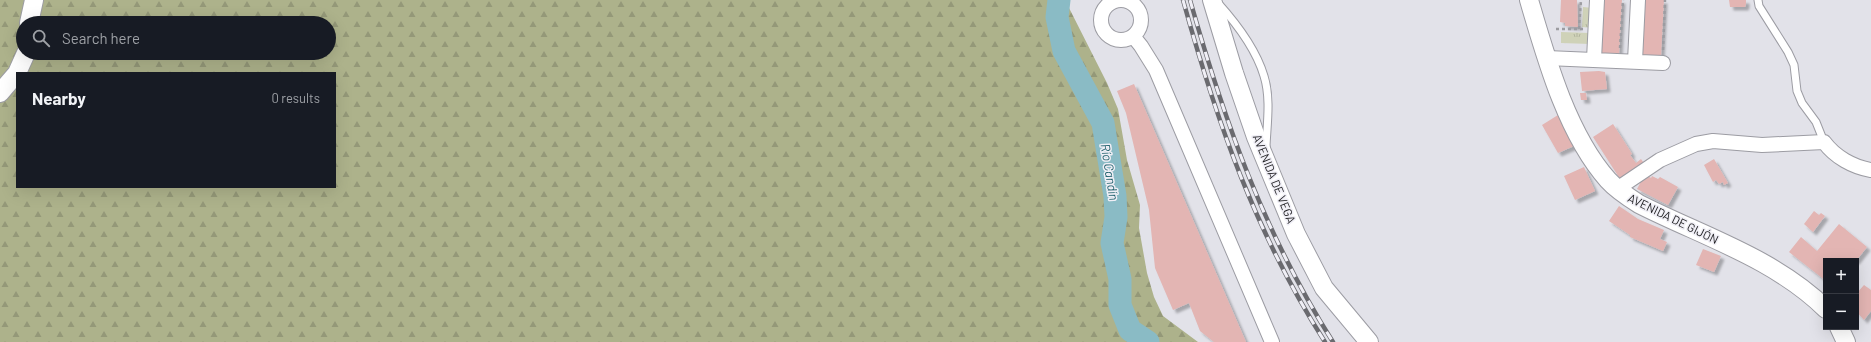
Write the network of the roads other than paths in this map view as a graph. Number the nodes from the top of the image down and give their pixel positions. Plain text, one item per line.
1 (34, 0) edge
2 (1212, 0) edge
3 (1216, 0) edge
4 (1529, 0) edge
5 (1597, 0) edge
6 (1638, 0) edge
7 (1758, 0) edge
8 (1108, 2) edge
9 (31, 16) edge
10 (1133, 36) junction
11 (1547, 58) junction
12 (1594, 59) junction
13 (23, 60) edge
14 (1663, 60) road end
15 (1635, 61) junction
16 (17, 72) edge
17 (16, 74) edge
18 (0, 93) edge
19 (1824, 142) junction
20 (1265, 158) junction
21 (1871, 170) edge
22 (1617, 189) junction
23 (1823, 306) edge
24 (1841, 330) edge
25 (1272, 342) edge
26 (1369, 342) edge
27 (1846, 342) edge

1 - 9 street
2 - 20 street, AVENIDA DE VEGA
3 - 20 lane
4 - 11 street, AVENIDA DE GIJÓN
5 - 12 street
6 - 15 street
7 - 19 lane
8 - 10 street
8 - 10 street
10 - 25 street
11 - 12 street
11 - 22 street, AVENIDA DE GIJÓN
12 - 15 street
13 - 16 street
14 - 15 street
17 - 18 street
19 - 21 street
19 - 22 street
20 - 26 street, AVENIDA DE VEGA
22 - 23 street, AVENIDA DE GIJÓN
24 - 27 street

